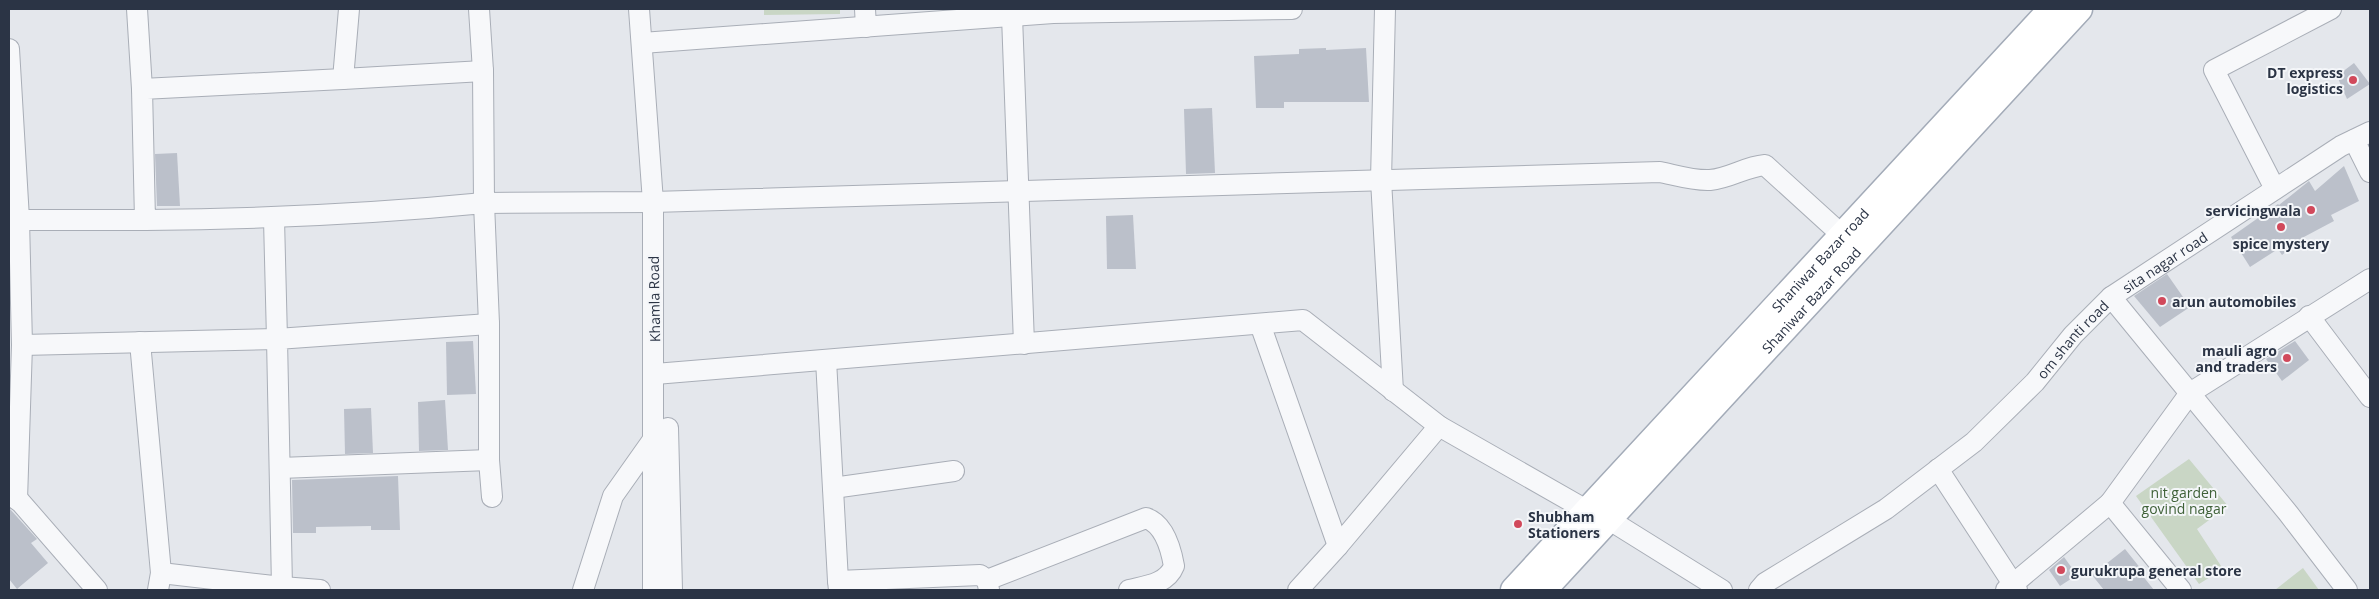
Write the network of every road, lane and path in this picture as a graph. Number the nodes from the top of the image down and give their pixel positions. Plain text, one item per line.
1 (137, 9) edge
2 (349, 9) edge
3 (479, 9) edge
4 (639, 9) edge
5 (653, 9) edge
6 (1235, 9) edge
7 (1292, 9) edge
8 (1385, 9) edge
9 (2052, 9) edge
10 (2079, 9) edge
11 (2331, 9) edge
12 (1053, 11) edge
13 (1012, 16) junction
14 (866, 18) edge
15 (648, 43) junction
16 (9, 49) edge
17 (483, 71) junction
18 (343, 79) junction
19 (142, 89) junction
20 (2362, 136) edge
21 (2370, 172) edge
22 (1381, 180) junction
23 (2275, 190) junction
24 (1018, 191) junction
25 (657, 202) junction
26 (484, 203) junction
27 (274, 219) junction
28 (14, 220) edge
29 (145, 220) junction
30 (1849, 242) junction
31 (2370, 279) edge
32 (2111, 297) junction
33 (2309, 316) junction
34 (489, 324) junction
35 (1260, 324) junction
36 (277, 339) junction
37 (140, 342) junction
38 (1024, 344) junction
39 (22, 345) junction
40 (826, 360) junction
41 (661, 373) junction
42 (1393, 390) junction
43 (2190, 393) junction
44 (2370, 397) edge
45 (1439, 426) junction
46 (654, 438) junction
47 (489, 460) junction
48 (280, 468) junction
49 (1938, 469) junction
50 (954, 471) dead end
51 (833, 488) junction
52 (13, 494) edge
53 (492, 497) dead end
54 (2110, 503) junction
55 (1145, 510) dead end
56 (1598, 515) junction
57 (1338, 546) junction
58 (160, 582) edge
59 (985, 582) edge
60 (839, 586) edge
61 (282, 588) edge
62 (2012, 588) edge
63 (97, 590) edge
64 (320, 590) edge
65 (584, 590) edge
66 (654, 590) edge
67 (672, 590) edge
68 (1129, 590) edge
69 (1298, 590) edge
70 (1514, 590) edge
71 (1543, 590) edge
72 (1722, 590) edge
73 (1759, 590) edge
74 (2181, 590) edge
75 (2347, 590) edge

1 - 19 street
2 - 18 street
3 - 17 street
4 - 15 street, Khamla Road
5 - 15 street, Khamla Road
6 - 7 street
6 - 12 street
8 - 22 street
9 - 30 main road, Shaniwar Bazar road
10 - 30 main road, Shaniwar Bazar Road
11 - 23 street
12 - 13 street
13 - 14 street
13 - 24 street
14 - 15 street
15 - 25 street, Khamla Road
16 - 28 street
17 - 18 street
17 - 26 street
18 - 19 street
19 - 29 street
20 - 21 street
20 - 23 street, sita nagar road
22 - 24 street
22 - 30 street
22 - 42 street
23 - 32 street, sita nagar road
24 - 25 street
24 - 38 street
25 - 26 street
25 - 41 street, Khamla Road
26 - 27 street
26 - 34 street
27 - 29 street
27 - 36 street
28 - 29 street
28 - 39 street
30 - 56 main road, Shaniwar Bazar road
31 - 33 street
32 - 43 street, om shanti road
32 - 49 street, om shanti road
33 - 43 street
33 - 44 street
34 - 36 street
34 - 47 street
35 - 38 street
35 - 42 street
35 - 57 street
36 - 37 street
36 - 48 street
37 - 39 street
37 - 58 street
38 - 40 street
39 - 52 street
40 - 41 street
40 - 51 street
41 - 46 street, Khamla Road
41 - 67 street, Khamla Road
42 - 45 street
43 - 54 street
43 - 75 street, om shanti road
45 - 56 street
45 - 57 street
46 - 65 street
46 - 66 street, Khamla Road
47 - 48 street
47 - 53 street
48 - 61 street
49 - 62 street
49 - 73 street, om shanti road
50 - 51 street
51 - 60 street
52 - 63 street
54 - 62 street
54 - 74 street
55 - 59 street
56 - 70 main road
56 - 71 main road
56 - 72 street
57 - 69 street
58 - 61 street
59 - 60 street
59 - 68 street
61 - 64 street

